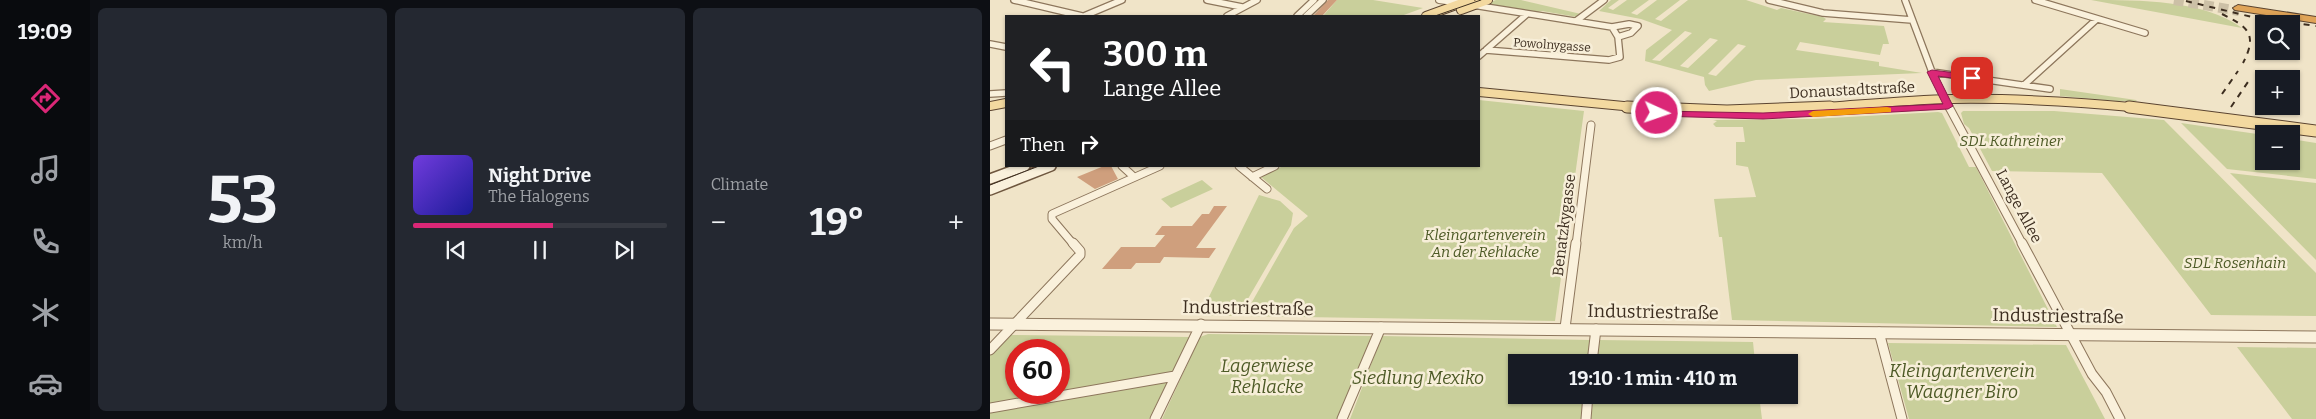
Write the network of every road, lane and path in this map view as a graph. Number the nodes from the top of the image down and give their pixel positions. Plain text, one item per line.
1 (1014, 0) edge
2 (1122, 0) edge
3 (1207, 0) edge
4 (1257, 0) edge
5 (1314, 0) edge
6 (1324, 0) edge
7 (1439, 0) edge
8 (1488, 0) edge
9 (1604, 0) edge
10 (1769, 0) edge
11 (1905, 0) edge
12 (2034, 0) edge
13 (1461, 3) junction
14 (1472, 3) edge
15 (1242, 7) junction
16 (2238, 9) tunnel mouth
17 (1527, 14) junction
18 (1079, 15) edge
19 (1085, 15) edge
20 (1229, 15) edge
21 (1298, 15) edge
22 (1307, 15) edge
23 (1429, 15) edge
24 (1447, 15) edge
25 (2097, 19) junction
26 (1912, 20) junction
27 (1576, 21) junction
28 (2316, 21) edge
29 (1612, 27) junction
30 (2145, 33) dead end
31 (1618, 37) junction
32 (990, 44) edge
33 (1005, 47) edge
34 (1486, 50) junction
35 (1480, 55) edge
36 (1932, 72) junction
37 (2024, 85) junction
38 (2050, 89) dead end
39 (1005, 92) edge
40 (1480, 92) edge
41 (990, 94) edge
42 (1480, 98) edge
43 (1005, 99) edge
44 (990, 101) edge
45 (1005, 103) edge
46 (1947, 103) junction
47 (990, 106) edge
48 (1005, 107) edge
49 (990, 110) edge
50 (1591, 125) dead end
51 (2316, 131) edge
52 (2316, 137) edge
53 (1005, 140) edge
54 (990, 146) edge
55 (1022, 167) edge
56 (1049, 167) edge
57 (1123, 167) edge
58 (1158, 167) edge
59 (1240, 167) edge
60 (1273, 167) edge
61 (1134, 177) junction
62 (1252, 177) junction
63 (990, 179) edge
64 (1267, 189) dead end
65 (990, 190) edge
66 (990, 324) edge
67 (1015, 324) junction
68 (1201, 324) junction
69 (1381, 327) junction
70 (1565, 328) junction
71 (1596, 329) junction
72 (1879, 332) junction
73 (2070, 334) junction
74 (2316, 337) edge
75 (990, 350) edge
76 (1593, 354) edge
77 (1176, 376) junction
78 (1587, 404) edge
79 (990, 408) edge
80 (1155, 419) edge
81 (1342, 419) edge
82 (1586, 419) edge
83 (1902, 419) edge
84 (2120, 419) edge

1 - 18 street
2 - 19 street
3 - 15 street
4 - 15 street
5 - 21 street
6 - 22 street
7 - 13 street
8 - 14 main road
9 - 27 street
10 - 26 street
11 - 26 street, Lange Allee
12 - 25 street
13 - 14 main road
13 - 23 main road
14 - 17 street
14 - 24 main road
15 - 20 street
16 - 28 highway
17 - 27 street
17 - 34 street
25 - 30 street
25 - 37 street
26 - 36 street, Lange Allee
27 - 29 street
29 - 31 street
29 - 31 street
31 - 34 street, Powolnygasse
32 - 33 street
34 - 35 street
36 - 37 street
36 - 46 street, Lange Allee
37 - 38 street
39 - 41 street
40 - 46 main road, Donaustadtstraße
42 - 46 main road, Donaustadtstraße
43 - 44 main road
45 - 47 main road
46 - 51 main road, Donaustadtstraße
46 - 52 main road, Donaustadtstraße
46 - 73 street, Lange Allee
48 - 49 street
50 - 70 street, Benatzkygasse
53 - 54 street
55 - 63 main road
56 - 65 main road
57 - 61 street
58 - 61 street
59 - 62 street
60 - 62 street
61 - 67 street
62 - 64 street
66 - 67 street, Industriestraße
67 - 68 street, Industriestraße
67 - 75 street
68 - 69 street, Industriestraße
68 - 77 street
69 - 70 street, Industriestraße
69 - 81 street
70 - 71 street, Industriestraße
71 - 72 street, Industriestraße
71 - 76 street
72 - 73 street, Industriestraße
72 - 83 street
73 - 74 street, Industriestraße
73 - 84 street, Lange Allee
77 - 79 street
77 - 80 street
78 - 82 street

